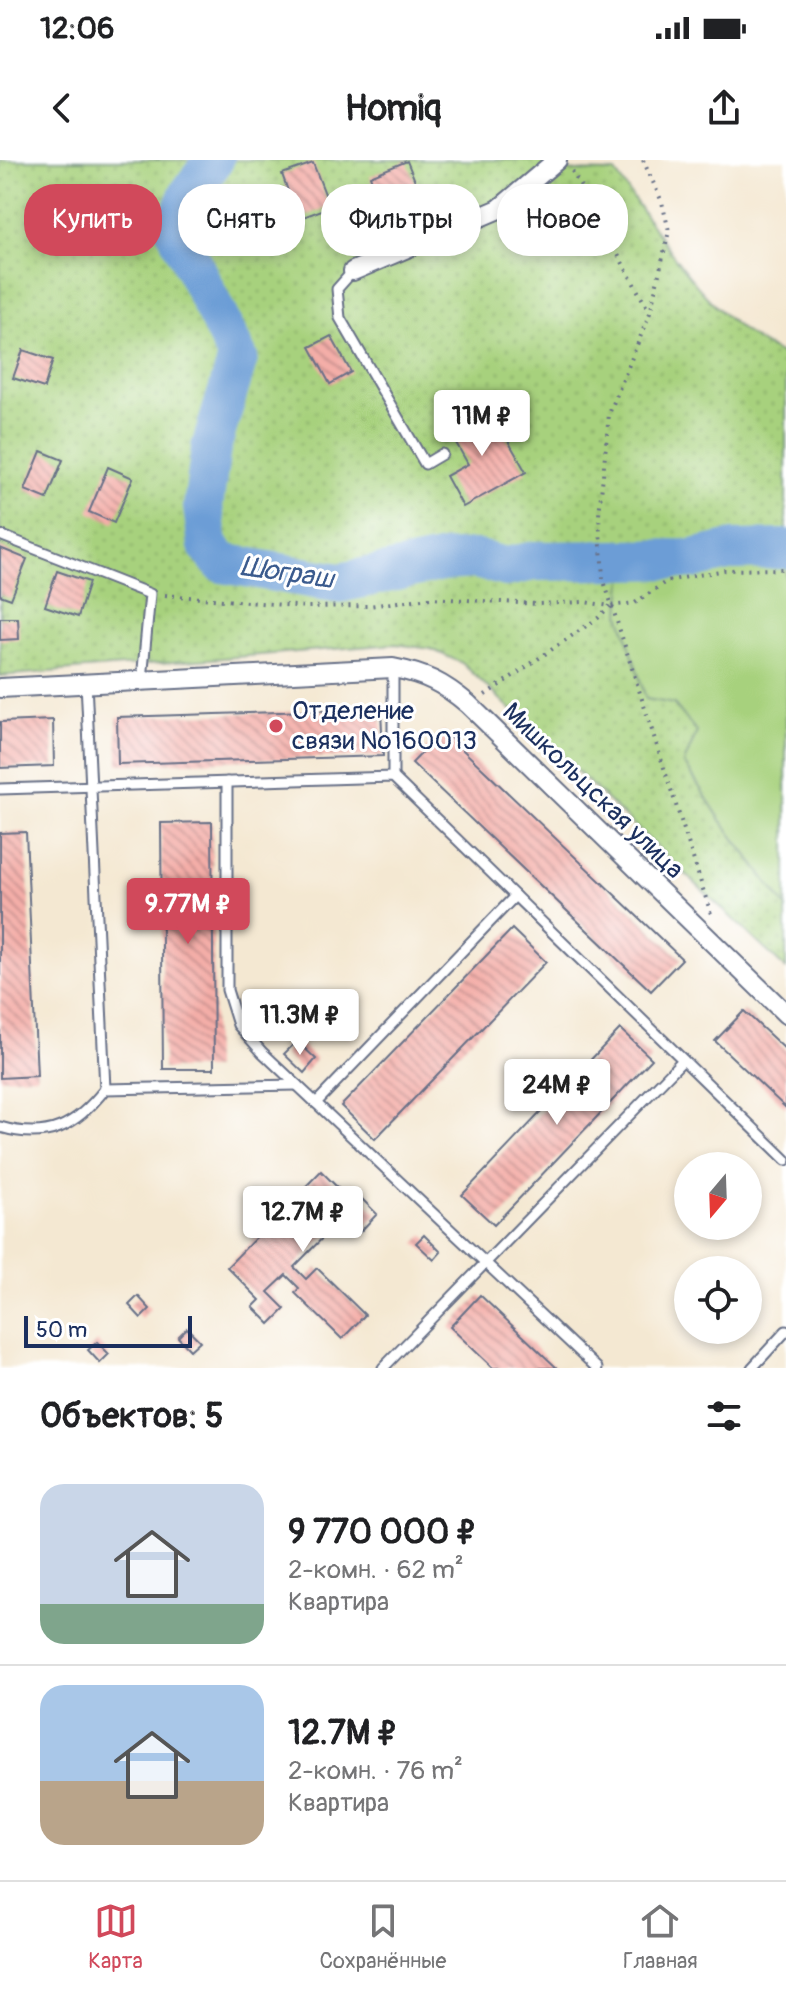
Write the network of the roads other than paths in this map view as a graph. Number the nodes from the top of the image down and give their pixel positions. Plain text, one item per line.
1 (557, 160) edge
2 (353, 271) joint
3 (442, 454) dead end
4 (0, 535) edge
5 (393, 668) junction
6 (142, 680) junction
7 (86, 682) junction
8 (0, 688) edge
9 (393, 777) junction
10 (227, 782) junction
11 (89, 786) junction
12 (0, 789) edge
13 (515, 896) junction
14 (786, 1014) edge
15 (683, 1060) junction
16 (297, 1085) junction
17 (105, 1089) junction
18 (316, 1103) junction
19 (0, 1127) edge
20 (786, 1160) edge
21 (486, 1263) junction
22 (786, 1331) edge
23 (383, 1368) edge
24 (597, 1368) edge
25 (752, 1368) edge

1 - 2 street
2 - 3 lane
4 - 6 lane
5 - 6 street, Мишкольцская улица
5 - 9 lane
5 - 14 street, Мишкольцская улица
6 - 7 street, Мишкольцская улица
7 - 8 street, Мишкольцская улица
7 - 11 lane
9 - 10 lane
9 - 13 lane
10 - 11 lane
10 - 16 lane
11 - 12 lane
11 - 17 lane
13 - 15 lane
13 - 18 lane
15 - 20 lane
15 - 21 lane
16 - 17 lane
16 - 18 lane
17 - 19 lane
18 - 21 lane
21 - 23 lane
21 - 24 lane
22 - 25 lane

